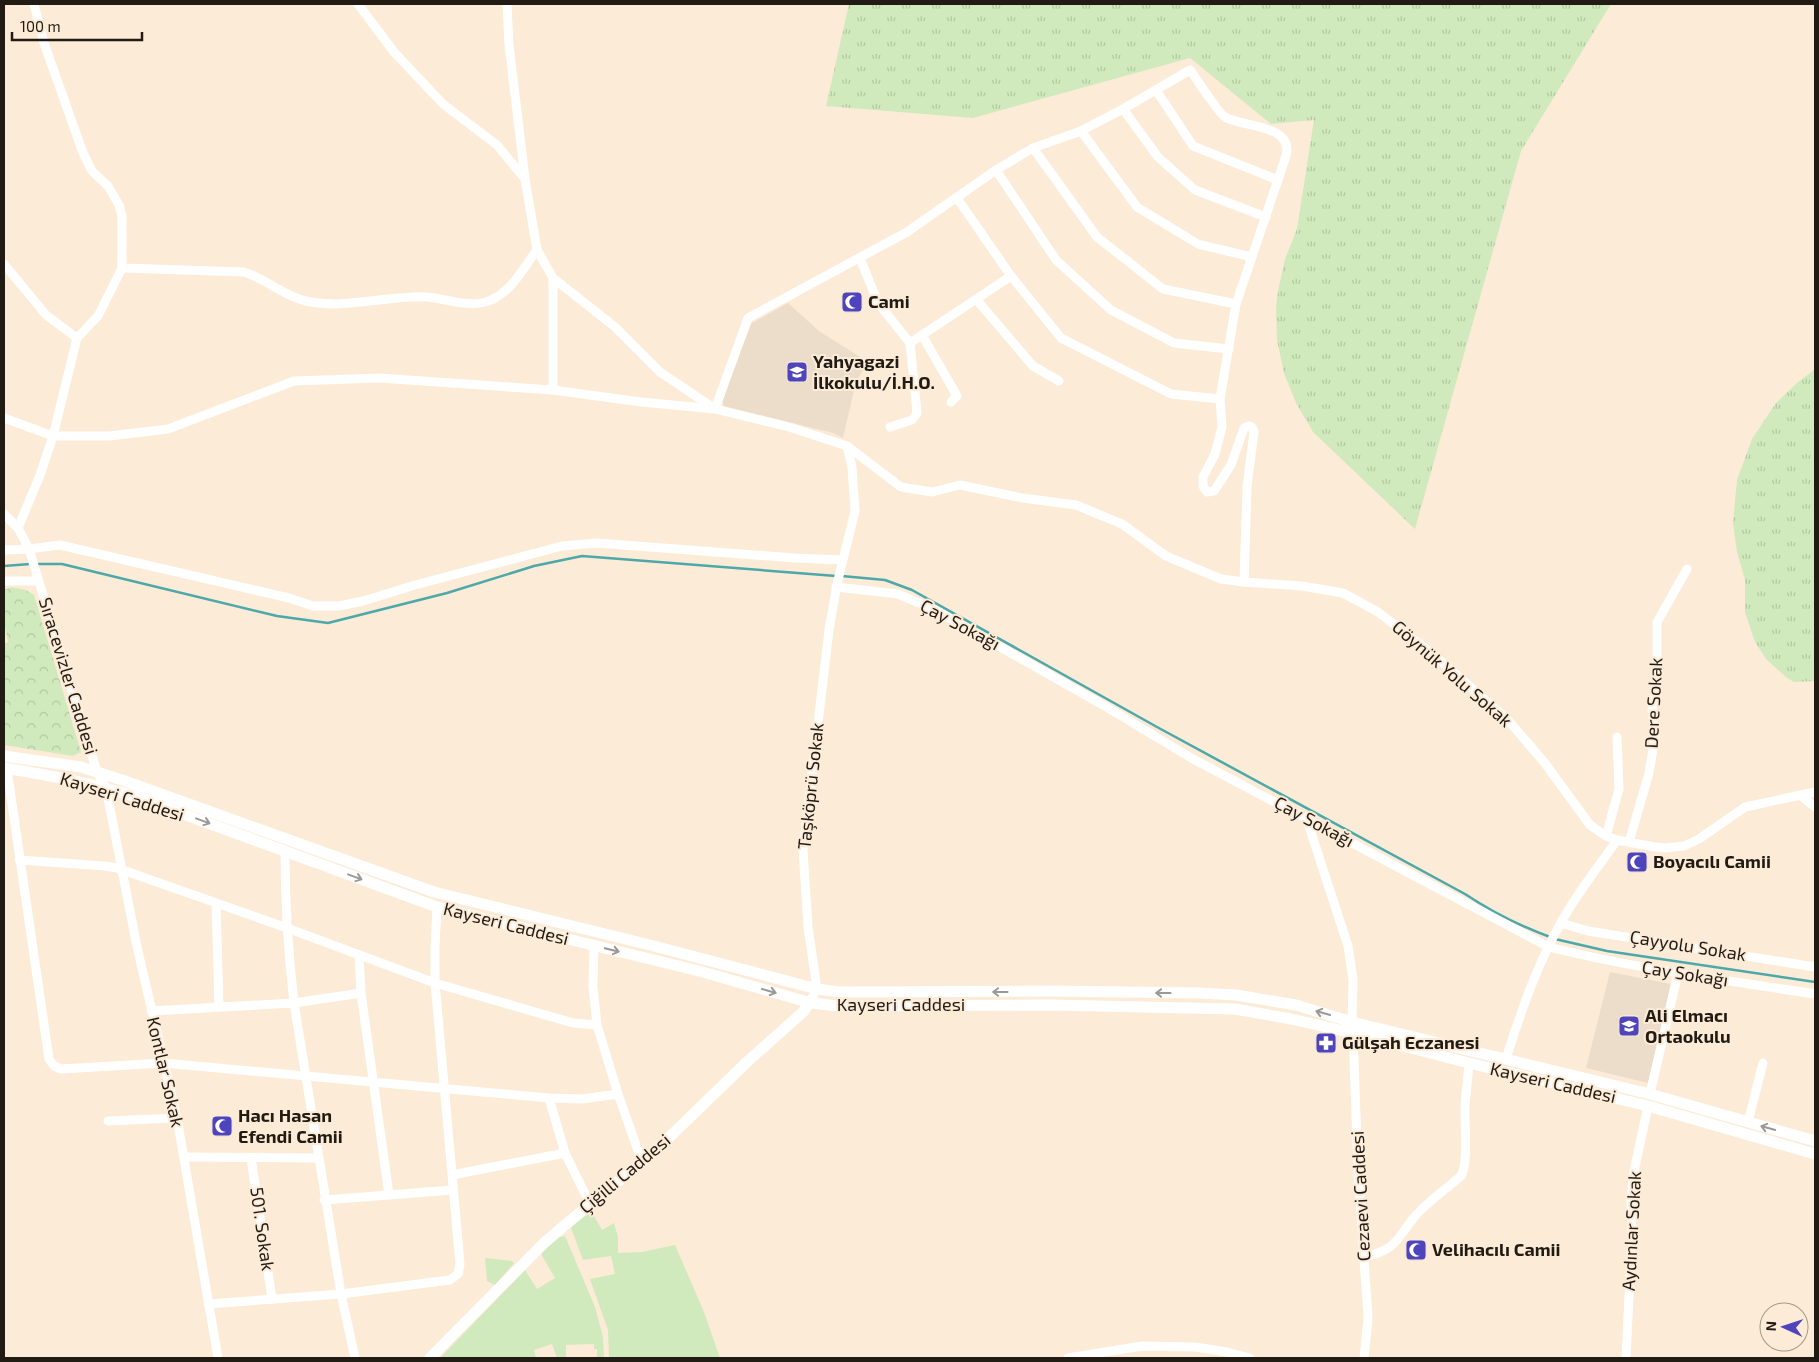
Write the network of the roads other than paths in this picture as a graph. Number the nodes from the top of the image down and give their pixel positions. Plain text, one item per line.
1 (34, 4) edge
2 (358, 4) edge
3 (507, 4) edge
4 (1156, 90) junction
5 (1123, 109) junction
6 (1081, 131) junction
7 (1032, 148) junction
8 (996, 170) junction
9 (525, 179) junction
10 (1278, 180) junction
11 (957, 198) junction
12 (1266, 217) junction
13 (538, 250) junction
14 (1252, 257) junction
15 (860, 258) junction
16 (4, 264) edge
17 (122, 268) junction
18 (1011, 276) junction
19 (553, 278) junction
20 (976, 299) junction
21 (1236, 304) junction
22 (922, 336) junction
23 (77, 338) junction
24 (910, 344) junction
25 (1229, 349) junction
26 (1059, 381) dead end
27 (553, 390) junction
28 (1220, 399) junction
29 (951, 402) dead end
30 (715, 409) junction
31 (4, 418) edge
32 (890, 427) dead end
33 (53, 436) junction
34 (847, 446) junction
35 (4, 514) edge
36 (18, 528) junction
37 (28, 549) junction
38 (4, 550) edge
39 (842, 560) junction
40 (1687, 569) dead end
41 (4, 581) edge
42 (39, 581) junction
43 (1244, 582) junction
44 (836, 585) junction
45 (1617, 737) dead end
46 (4, 756) edge
47 (5, 769) edge
48 (97, 772) junction
49 (106, 788) junction
50 (1815, 792) edge
51 (1800, 795) junction
52 (1815, 807) edge
53 (1306, 817) junction
54 (1606, 836) junction
55 (1617, 840) junction
56 (1629, 842) junction
57 (285, 851) junction
58 (19, 860) junction
59 (122, 870) junction
60 (216, 903) junction
61 (437, 907) junction
62 (1560, 925) junction
63 (287, 928) junction
64 (594, 946) junction
65 (1549, 946) junction
66 (359, 955) junction
67 (1815, 967) edge
68 (1678, 973) junction
69 (435, 983) junction
70 (816, 989) junction
71 (361, 993) junction
72 (1815, 994) edge
73 (811, 1002) junction
74 (294, 1003) junction
75 (219, 1007) junction
76 (151, 1010) junction
77 (597, 1025) junction
78 (1353, 1027) junction
79 (1506, 1059) junction
80 (163, 1063) junction
81 (1469, 1063) junction
82 (1763, 1063) dead end
83 (306, 1076) junction
84 (372, 1082) junction
85 (444, 1089) junction
86 (618, 1094) junction
87 (549, 1098) junction
88 (1649, 1100) junction
89 (176, 1118) junction
90 (108, 1121) dead end
91 (1748, 1122) junction
92 (1815, 1141) edge
93 (565, 1153) junction
94 (1815, 1154) edge
95 (184, 1157) junction
96 (252, 1158) junction
97 (318, 1158) junction
98 (642, 1162) junction
99 (452, 1176) junction
100 (453, 1190) junction
101 (389, 1195) junction
102 (324, 1200) junction
103 (590, 1204) junction
104 (1364, 1257) junction
105 (341, 1294) junction
106 (272, 1299) junction
107 (208, 1304) junction
108 (218, 1358) edge
109 (355, 1358) edge
110 (430, 1358) edge
111 (1068, 1358) edge
112 (1250, 1358) edge
113 (1364, 1358) edge
114 (1626, 1358) edge

1 - 17 street
2 - 9 street
3 - 9 street
4 - 5 street
4 - 10 street
4 - 10 street
5 - 6 street
5 - 12 street
6 - 7 street
6 - 14 street
7 - 8 street
7 - 21 street
8 - 11 street
8 - 25 street
9 - 13 street
10 - 12 street
11 - 15 street
11 - 18 street
12 - 14 street
13 - 17 street
13 - 19 street
14 - 21 street
15 - 24 street
15 - 30 street
16 - 23 street
17 - 23 street
18 - 20 street
18 - 28 street
19 - 27 street
19 - 30 street
20 - 22 street
20 - 26 street
21 - 25 street
22 - 24 street
22 - 29 street
23 - 33 street
24 - 32 street
25 - 28 street
27 - 30 street
27 - 33 street
28 - 43 street
30 - 34 street, Göynük Yolu Sokak
31 - 33 street
33 - 36 street
34 - 39 street, Taşköprü Sokak
34 - 43 street, Göynük Yolu Sokak
35 - 36 street, Sıracevizler Caddesi
36 - 37 street, Sıracevizler Caddesi
37 - 38 street
37 - 39 street
37 - 42 street, Sıracevizler Caddesi
39 - 44 street, Taşköprü Sokak
40 - 56 street, Dere Sokak
41 - 42 street
42 - 48 street, Sıracevizler Caddesi
43 - 54 street, Göynük Yolu Sokak
44 - 53 street, Çay Sokağı
44 - 70 street, Taşköprü Sokak
45 - 54 street
46 - 48 main road, Kayseri Caddesi
47 - 49 main road, Kayseri Caddesi
47 - 58 street
48 - 49 street, Sıracevizler Caddesi
48 - 70 main road, Kayseri Caddesi
49 -> 57 main road, Kayseri Caddesi
49 - 59 street, Kontlar Sokak
50 - 51 street, Göynük Yolu Sokak
51 - 52 street
51 - 56 street, Göynük Yolu Sokak
53 - 65 street, Çay Sokağı
53 - 78 street, Cezaevi Caddesi
54 - 55 street, Göynük Yolu Sokak
55 - 56 street, Göynük Yolu Sokak
55 - 62 street
57 -> 61 main road, Kayseri Caddesi
57 - 63 street
58 - 59 street
58 - 80 street
59 - 60 street
59 - 76 street, Kontlar Sokak
60 - 63 street
60 - 75 street
61 - 64 main road, Kayseri Caddesi
61 - 69 street
62 - 65 street
62 - 67 street, Çayyolu Sokak
63 - 66 street
63 - 74 street
64 -> 73 main road, Kayseri Caddesi
64 - 77 street
65 - 68 street, Çay Sokağı
65 - 79 street
66 - 69 street
66 - 71 street
68 - 72 street, Çay Sokağı
68 - 88 street, Aydınlar Sokak
69 - 77 street
69 - 85 street
70 - 73 main road, Çiğilli Caddesi
78 -> 70 main road, Kayseri Caddesi
71 - 74 street
71 - 84 street
73 - 78 main road, Kayseri Caddesi
73 - 98 main road, Çiğilli Caddesi
74 - 75 street
74 - 83 street
75 - 76 street
76 - 80 street, Kontlar Sokak
77 - 86 street
78 - 79 main road, Kayseri Caddesi
78 - 81 main road, Kayseri Caddesi
78 - 104 street, Cezaevi Caddesi
79 - 88 main road, Kayseri Caddesi
80 - 83 street
80 - 89 street, Kontlar Sokak
81 - 88 main road, Kayseri Caddesi
81 - 104 street
82 - 91 street
83 - 84 street
83 - 97 street
84 - 85 street
84 - 101 street
85 - 87 street
85 - 99 street
86 - 87 street
86 - 98 street
87 - 93 street
88 - 91 main road, Kayseri Caddesi
88 - 94 main road, Kayseri Caddesi
88 - 114 street, Aydınlar Sokak
89 - 90 street
89 - 95 street, Kontlar Sokak
92 -> 91 main road, Kayseri Caddesi
93 - 99 street
93 - 103 street
95 - 96 street
95 - 107 street, Kontlar Sokak
96 - 97 street
96 - 106 street, 501. Sokak
97 - 102 street
98 - 103 main road, Çiğilli Caddesi
99 - 100 street
100 - 101 street
100 - 105 street
101 - 102 street
102 - 105 street
103 - 110 main road, Çiğilli Caddesi
104 - 113 street, Cezaevi Caddesi
105 - 106 street
105 - 109 street
106 - 107 street
107 - 108 street, Kontlar Sokak
111 - 112 street

